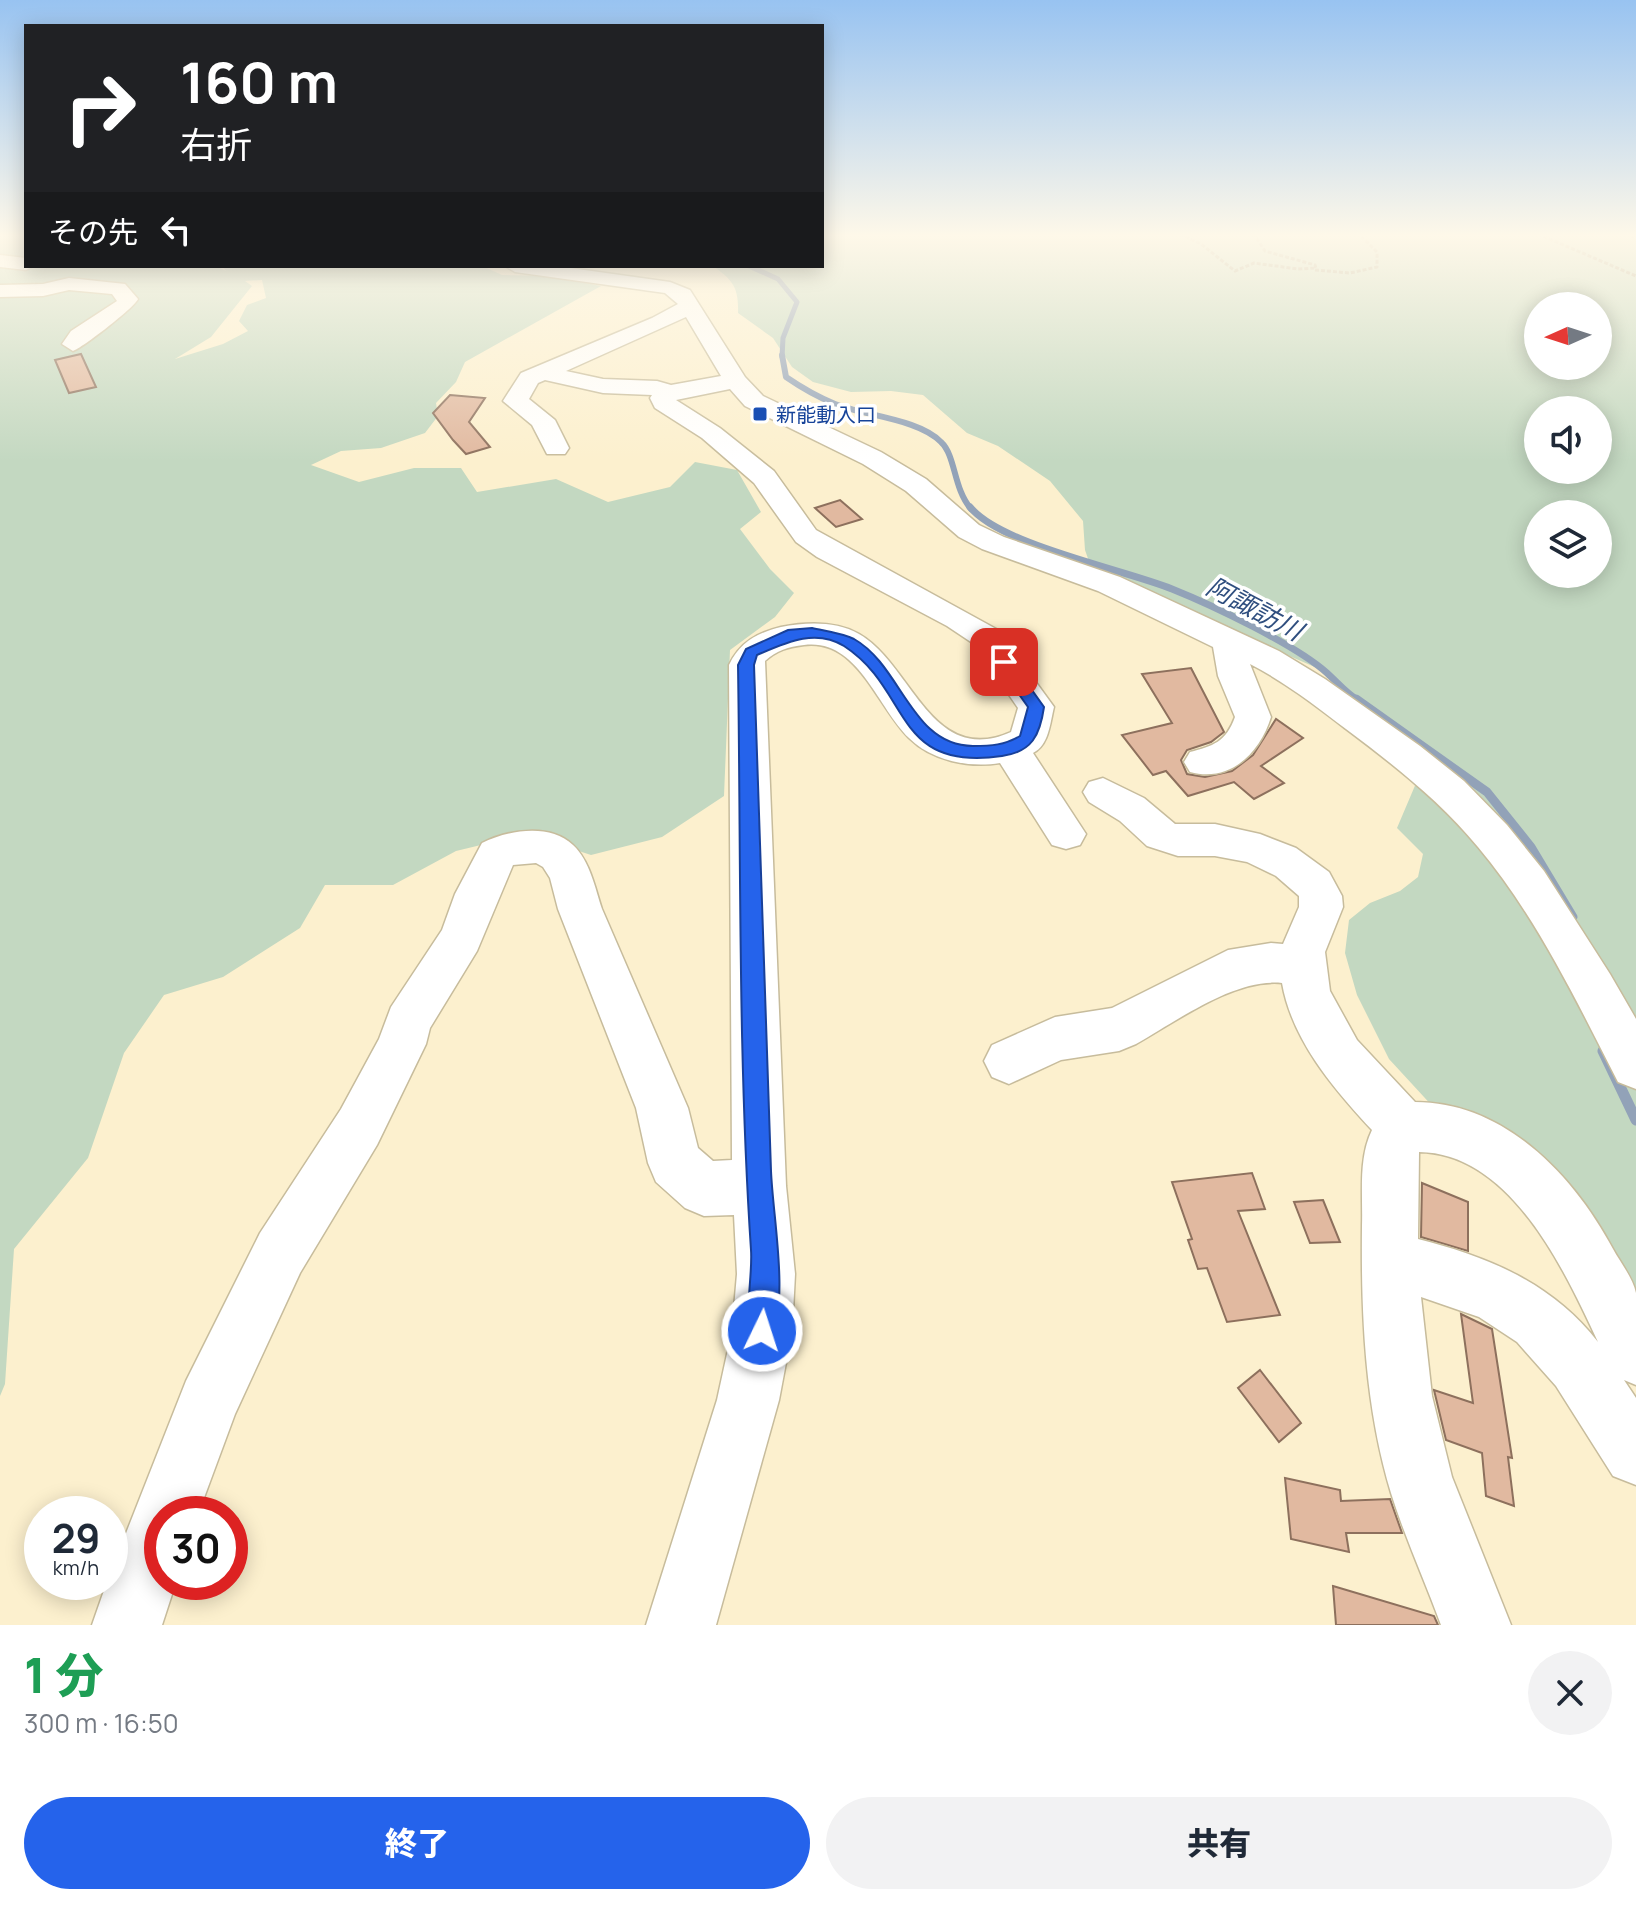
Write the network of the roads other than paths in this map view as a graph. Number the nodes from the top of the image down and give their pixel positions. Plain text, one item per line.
1 (120, 310) edge
2 (683, 310) edge
3 (694, 310) edge
4 (73, 344) dead end
5 (542, 372) junction
6 (736, 381) junction
7 (671, 392) junction
8 (556, 448) dead end
9 (1229, 639) junction
10 (1011, 749) junction
11 (1203, 762) dead end
12 (1103, 792) dead end
13 (1066, 834) dead end
14 (1301, 965) junction
15 (1009, 1061) dead end
16 (1636, 1066) edge
17 (1405, 1128) junction
18 (759, 1186) junction
19 (1390, 1260) junction
20 (1636, 1355) edge
21 (1636, 1453) edge
22 (172, 1496) edge
23 (144, 1575) edge
24 (127, 1625) edge
25 (681, 1625) edge
26 (1476, 1625) edge

1 - 4 street
2 - 5 street
3 - 6 street
5 - 7 street
5 - 8 street
6 - 7 street
6 - 9 street
7 - 10 street
9 - 11 street
9 - 16 street
10 - 13 street
10 - 18 street
12 - 14 street
14 - 15 street
14 - 17 street
17 - 19 street
17 - 20 street
18 - 22 street
18 - 25 street
19 - 21 street
19 - 26 street
23 - 24 street

